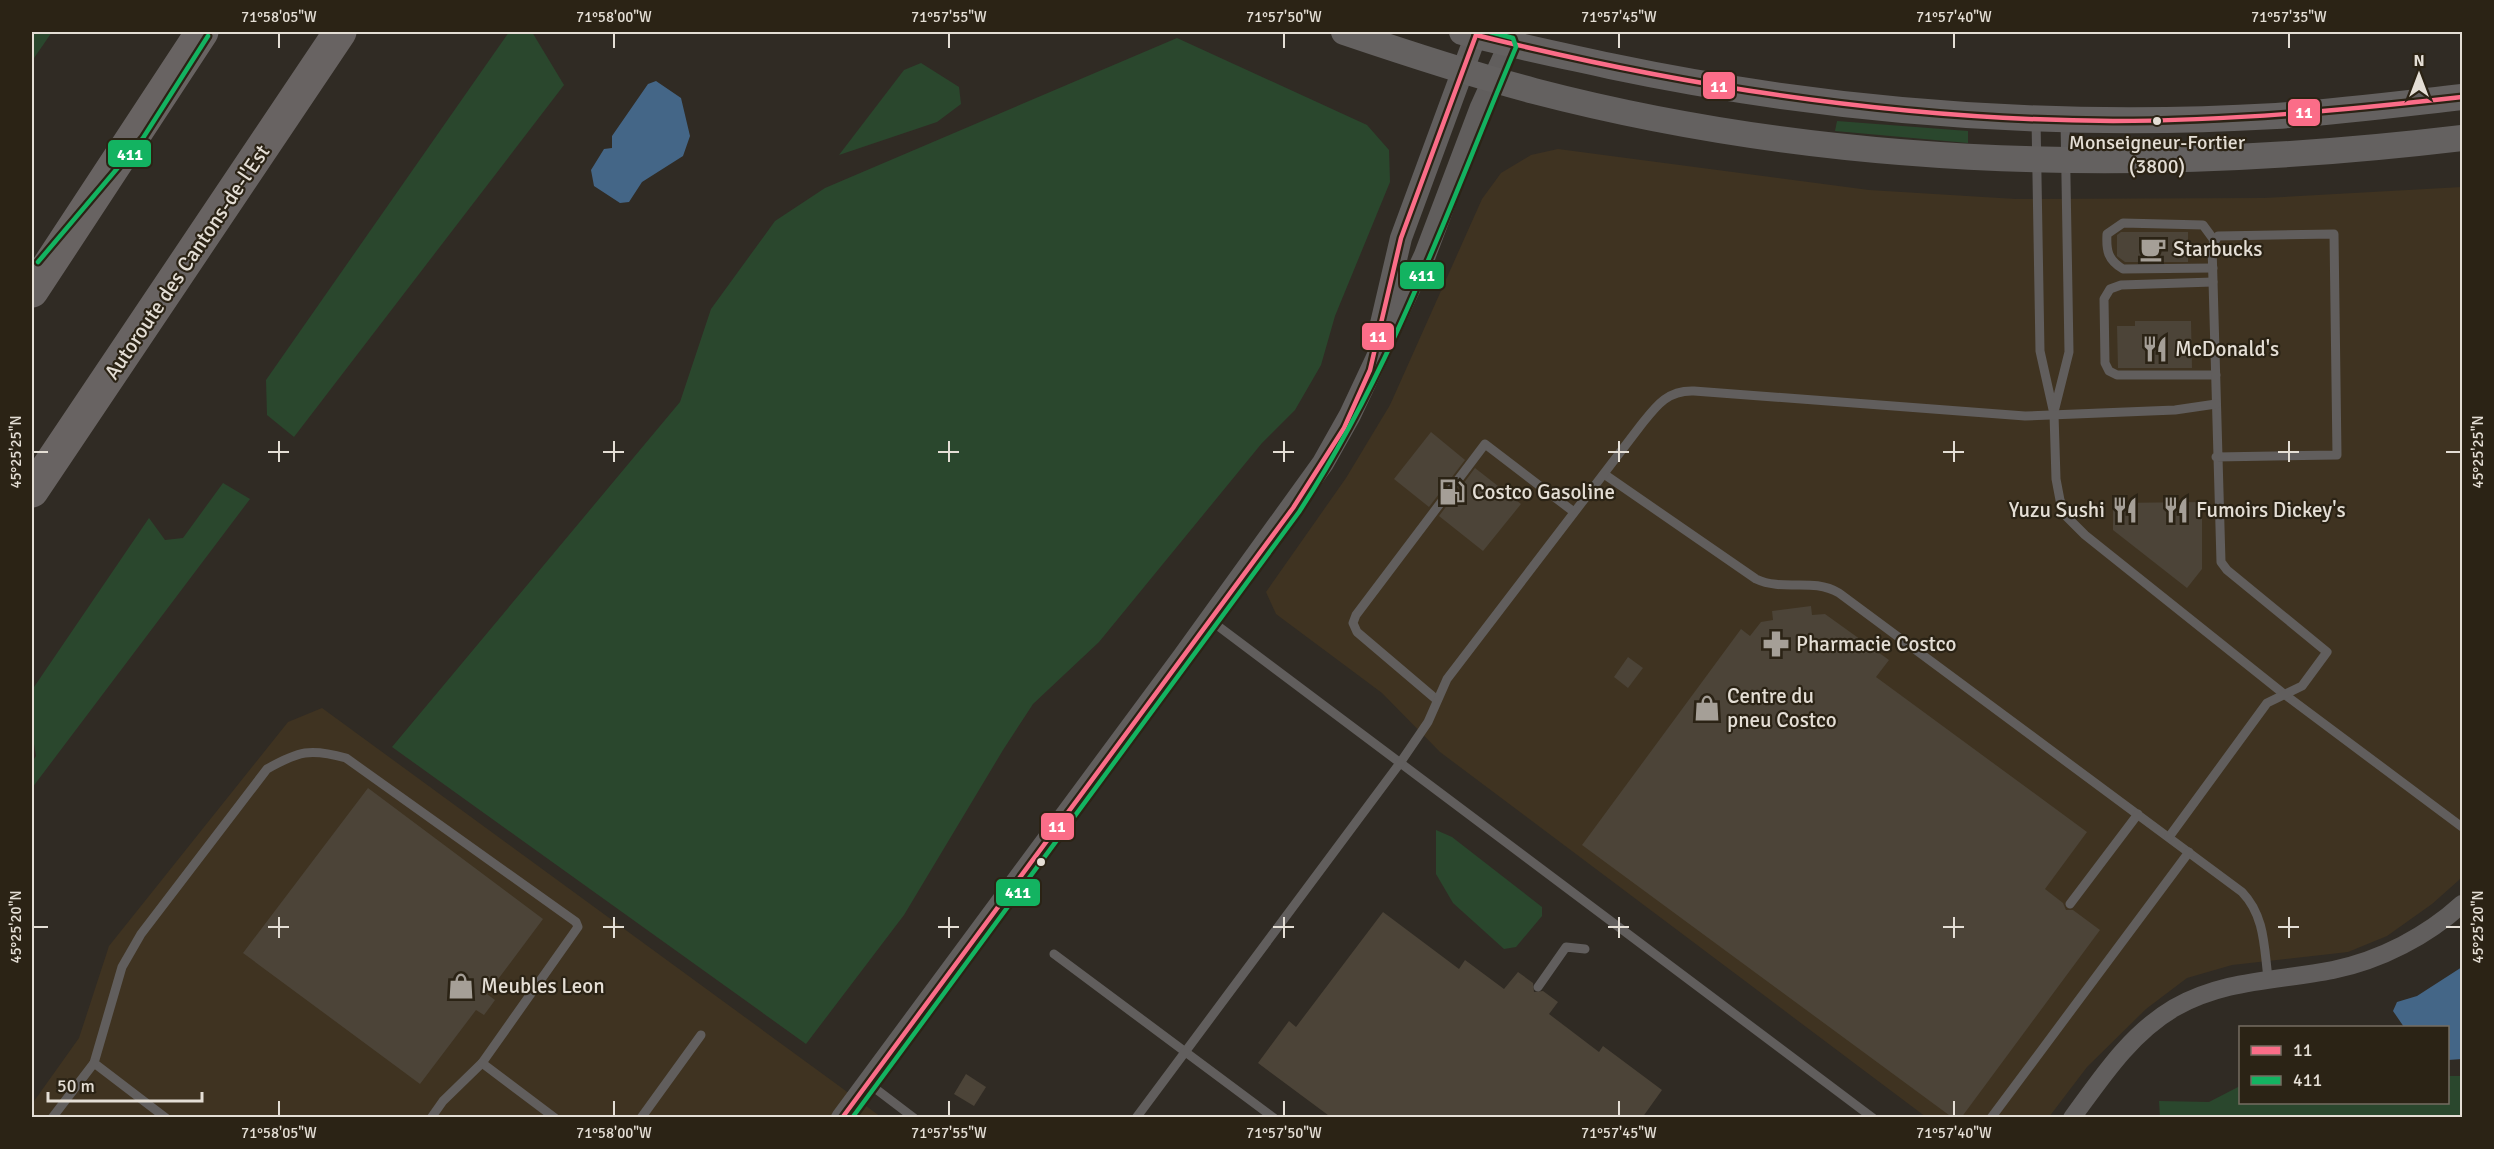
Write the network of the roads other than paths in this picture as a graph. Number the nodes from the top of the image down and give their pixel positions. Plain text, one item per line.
1 (202, 32) edge
2 (340, 32) edge
3 (1344, 32) edge
4 (1471, 33) edge
5 (1512, 38) edge
6 (1463, 70) junction
7 (1494, 79) junction
8 (2463, 97) edge
9 (2036, 119) junction
10 (2065, 120) junction
11 (137, 134) junction
12 (2463, 138) edge
13 (2036, 160) junction
14 (2065, 160) junction
15 (2214, 240) junction
16 (32, 257) edge
17 (2213, 268) junction
18 (2213, 282) junction
19 (32, 291) edge
20 (1370, 370) junction
21 (2216, 375) junction
22 (2216, 404) junction
23 (2054, 414) junction
24 (2216, 457) junction
25 (1604, 474) junction
26 (32, 491) edge
27 (1574, 512) junction
28 (1209, 620) junction
29 (2284, 694) junction
30 (1437, 700) junction
31 (1400, 763) junction
32 (2138, 814) junction
33 (2463, 827) edge
34 (2169, 837) junction
35 (2189, 852) junction
36 (2070, 904) dead end
37 (2463, 904) edge
38 (1585, 949) dead end
39 (1054, 954) dead end
40 (2268, 978) junction
41 (1538, 987) dead end
42 (700, 1035) dead end
43 (1184, 1050) junction
44 (94, 1063) junction
45 (482, 1063) junction
46 (868, 1083) junction
47 (52, 1118) edge
48 (166, 1118) edge
49 (431, 1118) edge
50 (555, 1118) edge
51 (641, 1118) edge
52 (842, 1118) edge
53 (914, 1118) edge
54 (1136, 1118) edge
55 (1274, 1118) edge
56 (1873, 1118) edge
57 (1991, 1118) edge
58 (2072, 1118) edge

1 - 11 highway
2 - 26 highway, Autoroute des Cantons-de-l'Est
3 - 6 main road
4 - 5 main road
4 - 6 street
5 - 7 street
5 - 9 main road
6 - 7 main road
6 - 20 street
7 - 13 main road
7 - 20 street
8 - 10 main road
9 - 10 main road
9 - 13 lane
10 - 14 lane
11 - 16 highway
11 - 19 highway
12 - 14 main road
13 - 14 main road
13 - 23 lane
14 - 23 lane
15 - 17 lane
15 - 17 lane
15 - 24 lane
17 - 18 lane
18 - 21 lane
18 - 21 lane
20 - 28 street
21 - 22 lane
22 - 23 lane
22 - 24 lane
23 - 25 lane
23 - 29 lane
24 - 29 lane
25 - 27 lane
25 - 32 lane
27 - 30 lane
27 - 30 lane
28 - 31 lane
28 - 46 street
29 - 33 lane
29 - 34 lane
30 - 31 lane
31 - 43 lane
31 - 56 lane
32 - 34 lane
32 - 36 lane
34 - 35 lane
35 - 40 lane
35 - 57 lane
37 - 40 street
38 - 41 lane
39 - 43 lane
40 - 58 street
42 - 51 lane
43 - 54 lane
43 - 55 lane
44 - 45 lane
44 - 47 lane
44 - 48 lane
45 - 49 lane
45 - 50 lane
46 - 52 street
46 - 53 lane

